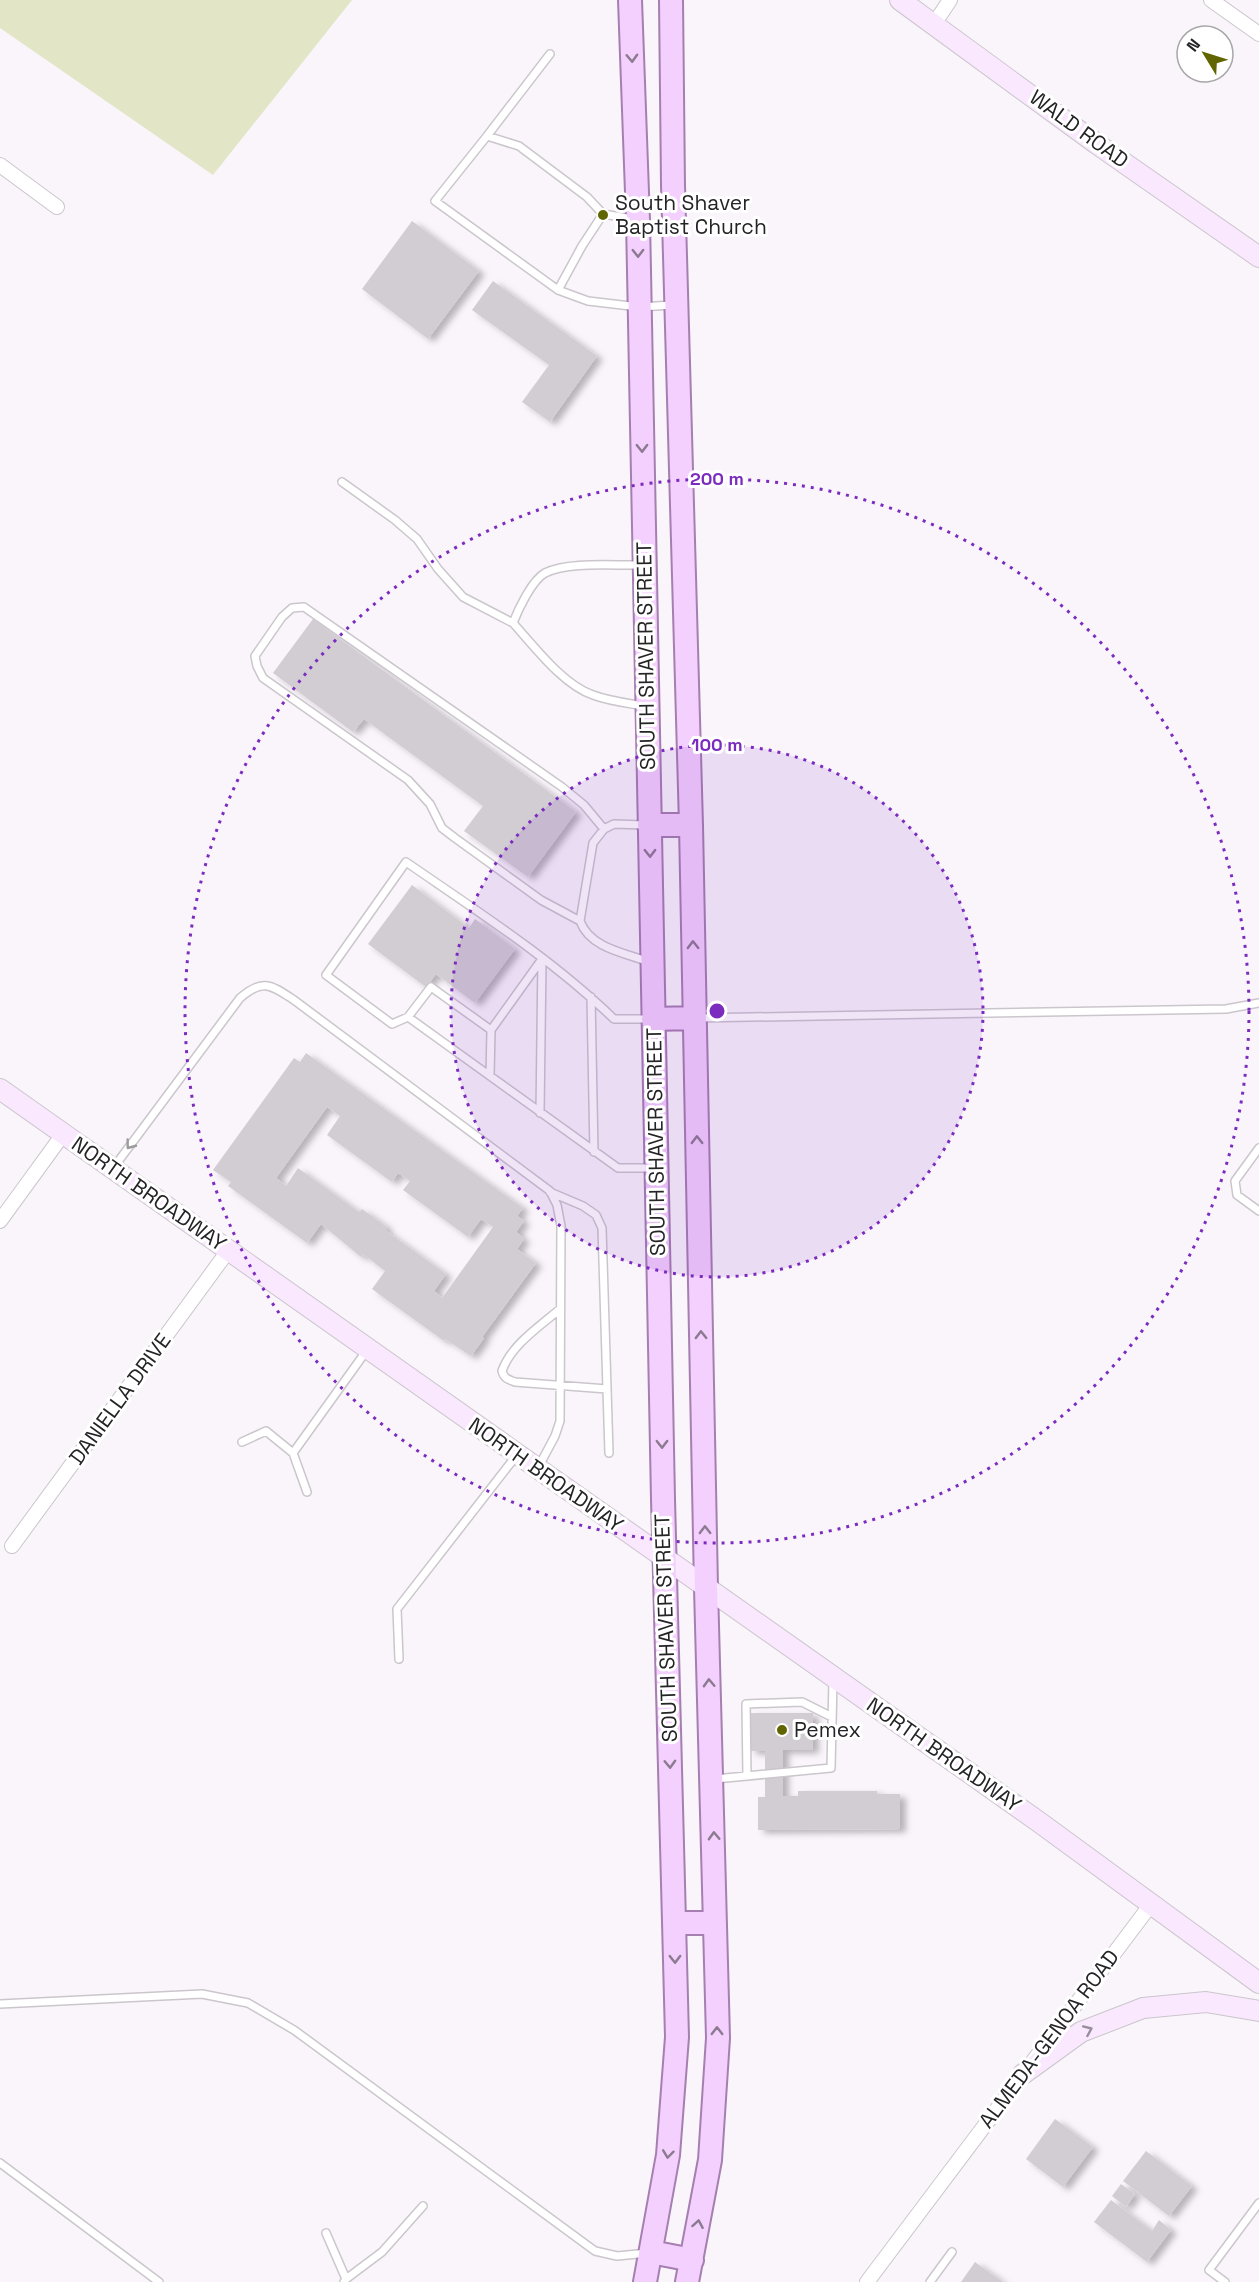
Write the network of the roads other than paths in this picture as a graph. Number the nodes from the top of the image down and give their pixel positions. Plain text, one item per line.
1 (630, 0) edge
2 (671, 0) edge
3 (900, 0) edge
4 (950, 0) edge
5 (1211, 0) edge
6 (933, 24) junction
7 (1259, 34) edge
8 (550, 54) dead end
9 (487, 136) junction
10 (0, 165) edge
11 (57, 207) dead end
12 (603, 214) junction
13 (638, 220) junction
14 (1259, 257) edge
15 (558, 290) junction
16 (676, 305) junction
17 (639, 307) junction
18 (342, 482) dead end
19 (645, 565) junction
20 (682, 566) junction
21 (513, 623) junction
22 (647, 706) junction
23 (650, 825) junction
24 (691, 825) junction
25 (604, 829) junction
26 (580, 921) junction
27 (542, 959) junction
28 (652, 963) junction
29 (591, 997) junction
30 (1259, 1003) edge
31 (408, 1017) junction
32 (695, 1018) junction
33 (653, 1019) junction
34 (491, 1030) junction
35 (490, 1076) junction
36 (0, 1089) edge
37 (540, 1113) junction
38 (64, 1133) junction
39 (1259, 1148) edge
40 (594, 1152) junction
41 (656, 1168) junction
42 (112, 1169) junction
43 (550, 1191) junction
44 (1259, 1211) edge
45 (0, 1221) edge
46 (228, 1251) junction
47 (560, 1309) junction
48 (368, 1348) junction
49 (560, 1385) junction
50 (607, 1389) junction
51 (242, 1442) dead end
52 (292, 1453) junction
53 (609, 1453) dead end
54 (517, 1454) junction
55 (538, 1468) junction
56 (307, 1492) dead end
57 (12, 1546) dead end
58 (664, 1559) junction
59 (706, 1588) junction
60 (399, 1659) dead end
61 (833, 1677) junction
62 (832, 1717) junction
63 (747, 1776) junction
64 (712, 1779) junction
65 (1152, 1902) junction
66 (674, 1923) junction
67 (715, 1923) junction
68 (1259, 1983) edge
69 (0, 2004) edge
70 (1259, 2011) edge
71 (1023, 2074) junction
72 (0, 2163) edge
73 (1259, 2203) edge
74 (423, 2205) dead end
75 (326, 2233) dead end
76 (651, 2252) junction
77 (952, 2252) dead end
78 (689, 2271) edge
79 (345, 2281) edge
80 (159, 2282) edge
81 (645, 2282) edge
82 (867, 2282) edge
83 (930, 2282) edge
84 (1225, 2282) edge

1 -> 13 main road, SOUTH SHAVER STREET
2 - 16 main road, SOUTH SHAVER STREET
3 - 6 street, WALD ROAD
4 - 6 street
5 - 7 street
6 - 14 street, WALD ROAD
8 - 9 lane
9 - 12 lane
9 - 15 lane
10 - 11 street
12 - 13 lane
12 - 15 lane
13 -> 17 main road, SOUTH SHAVER STREET
15 - 17 lane
16 - 17 lane
16 - 20 main road, SOUTH SHAVER STREET
17 -> 19 main road, SOUTH SHAVER STREET
18 - 21 lane
19 - 20 main road
19 - 21 lane
19 - 22 main road, SOUTH SHAVER STREET
20 - 24 main road, SOUTH SHAVER STREET
21 - 22 lane
22 - 23 main road, SOUTH SHAVER STREET
23 - 24 main road
23 - 25 lane
23 -> 28 main road, SOUTH SHAVER STREET
32 -> 24 main road, SOUTH SHAVER STREET
25 - 26 lane
25 - 26 lane
26 - 28 lane
27 - 29 lane
27 - 31 lane
27 - 34 lane
27 - 37 lane
28 - 33 main road, SOUTH SHAVER STREET
29 - 33 lane
29 - 40 lane
30 - 32 lane
31 - 34 lane
31 - 35 lane
32 - 33 main road
59 -> 32 main road, SOUTH SHAVER STREET
33 - 41 main road, SOUTH SHAVER STREET
34 - 35 lane
35 - 37 lane
36 - 38 street, NORTH BROADWAY
37 - 40 lane
38 - 42 street, NORTH BROADWAY
38 - 45 street
39 - 44 lane
40 - 41 lane
41 -> 58 main road, SOUTH SHAVER STREET
43 -> 42 lane
42 - 46 street, NORTH BROADWAY
43 - 47 lane
43 - 50 lane
46 - 48 street, NORTH BROADWAY
46 - 57 street, DANIELLA DRIVE
47 - 49 lane
47 - 49 lane
48 - 52 lane
48 - 54 street, NORTH BROADWAY
49 - 50 lane
49 - 55 lane
50 - 53 lane
51 - 52 lane
52 - 56 lane
54 - 55 street, NORTH BROADWAY
54 - 60 lane
55 - 58 street, NORTH BROADWAY
58 - 59 street, NORTH BROADWAY
58 -> 66 main road, SOUTH SHAVER STREET
59 - 61 street, NORTH BROADWAY
64 -> 59 main road, SOUTH SHAVER STREET
61 - 62 lane
61 - 65 street, NORTH BROADWAY
62 - 63 lane
62 - 63 lane
63 - 64 lane
67 -> 64 main road, SOUTH SHAVER STREET
65 - 68 street
65 - 71 street, ALMEDA-GENOA ROAD
66 - 67 main road
66 -> 76 main road, SOUTH SHAVER STREET
78 -> 67 main road, SOUTH SHAVER STREET
69 - 76 lane
71 -> 70 street
71 - 82 street, ALMEDA-GENOA ROAD
72 - 80 lane
73 - 84 lane
74 - 79 lane
75 - 79 lane
76 - 78 main road
76 - 81 main road, SOUTH SHAVER STREET
77 - 83 lane

